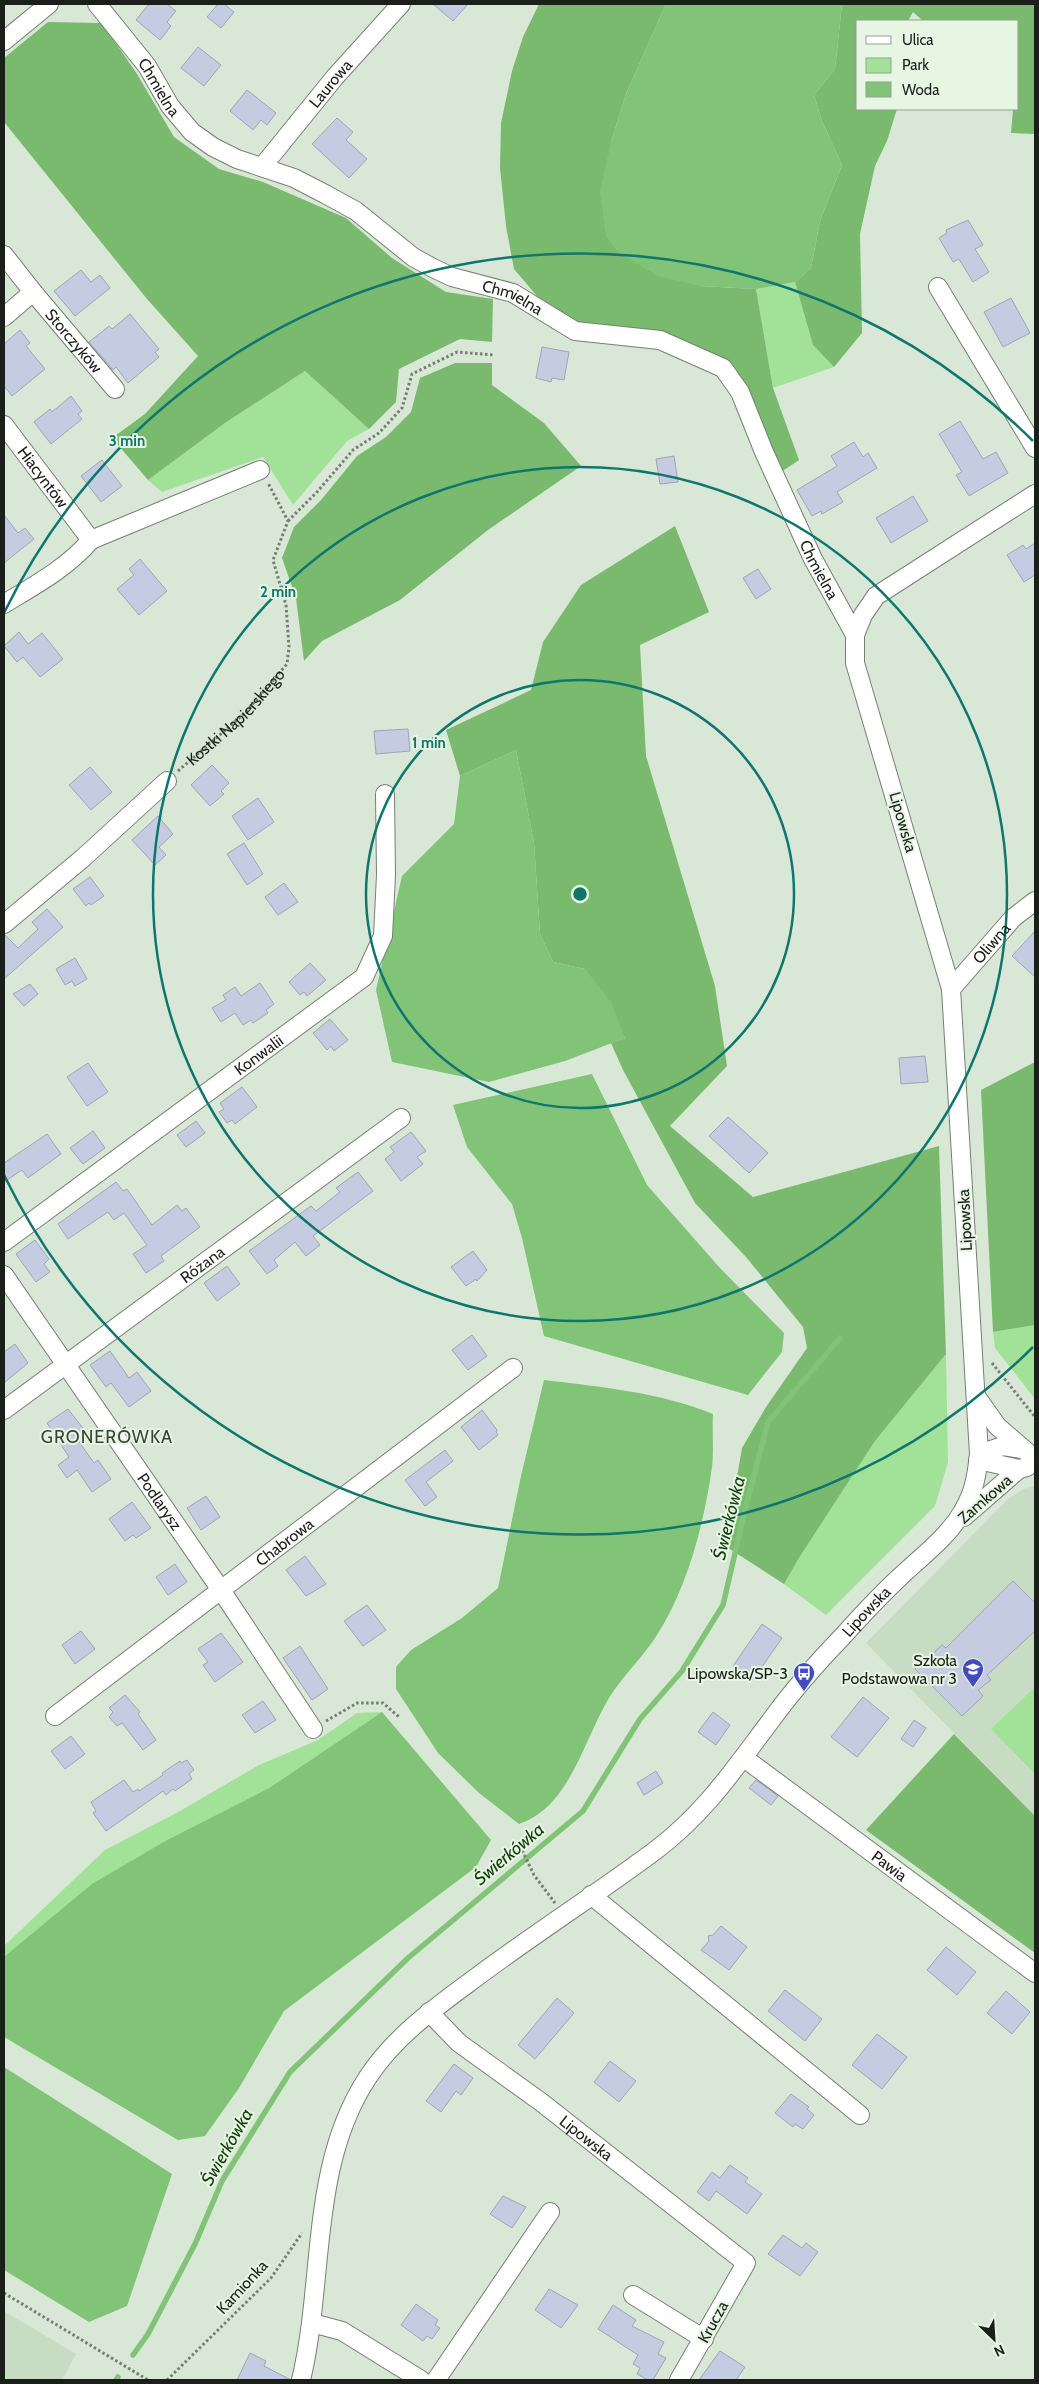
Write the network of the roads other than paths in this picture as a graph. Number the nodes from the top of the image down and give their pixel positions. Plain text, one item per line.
1 (49, 4) edge
2 (97, 4) edge
3 (401, 4) edge
4 (4, 41) edge
5 (262, 167) junction
6 (4, 255) edge
7 (938, 286) dead end
8 (33, 292) junction
9 (4, 317) edge
10 (115, 389) dead end
11 (4, 425) edge
12 (1035, 448) edge
13 (260, 470) road end
14 (1035, 494) edge
15 (87, 534) junction
16 (4, 604) edge
17 (855, 635) junction
18 (167, 781) road end
19 (385, 794) dead end
20 (1035, 901) edge
21 (4, 924) edge
22 (951, 989) junction
23 (401, 1118) dead end
24 (4, 1242) edge
25 (4, 1275) edge
26 (66, 1364) junction
27 (513, 1368) dead end
28 (976, 1395) junction
29 (4, 1410) edge
30 (1028, 1454) edge
31 (979, 1457) junction
32 (1027, 1467) edge
33 (950, 1529) junction
34 (221, 1590) junction
35 (55, 1716) dead end
36 (313, 1729) road end
37 (744, 1758) junction
38 (591, 1895) junction
39 (1035, 1972) edge
40 (429, 2012) junction
41 (860, 2115) dead end
42 (550, 2212) dead end
43 (746, 2263) joint
44 (633, 2295) dead end
45 (312, 2323) junction
46 (704, 2339) junction
47 (301, 2380) edge
48 (420, 2380) edge
49 (436, 2380) edge
50 (679, 2380) edge

1 - 4 street
2 - 5 street, Chmielna
3 - 5 street, Laurowa
5 - 17 street, Chmielna
6 - 8 street, Storczyków
7 - 12 street
8 - 9 street
8 - 10 street, Storczyków
11 - 15 street, Hiacyntów
13 - 15 street
14 - 17 street, Lipowska
15 - 16 street
17 - 22 street, Lipowska
18 - 21 street
19 - 24 street, Konwalii
20 - 22 street, Oliwna
22 - 28 street, Lipowska
23 - 26 street, Różana
25 - 26 street, Podlarysz
26 - 29 street, Różana
26 - 34 street, Podlarysz
27 - 34 street, Chabrowa
28 - 30 street, Zamkowa
28 - 31 street, Lipowska
30 - 31 street, Zamkowa
31 - 32 street, Zamkowa
31 - 33 street, Lipowska
32 - 33 street, Zamkowa
33 - 37 street, Lipowska
34 - 35 street, Chabrowa
34 - 36 street, Podlarysz
37 - 38 street, Lipowska
37 - 39 street, Pawia
38 - 40 street, Lipowska
38 - 41 street
40 - 43 street, Lipowska
40 - 45 street, Lipowska
42 - 49 street
43 - 46 street, Krucza
44 - 46 street
45 - 47 street, Lipowska
45 - 48 street
46 - 50 street, Krucza

